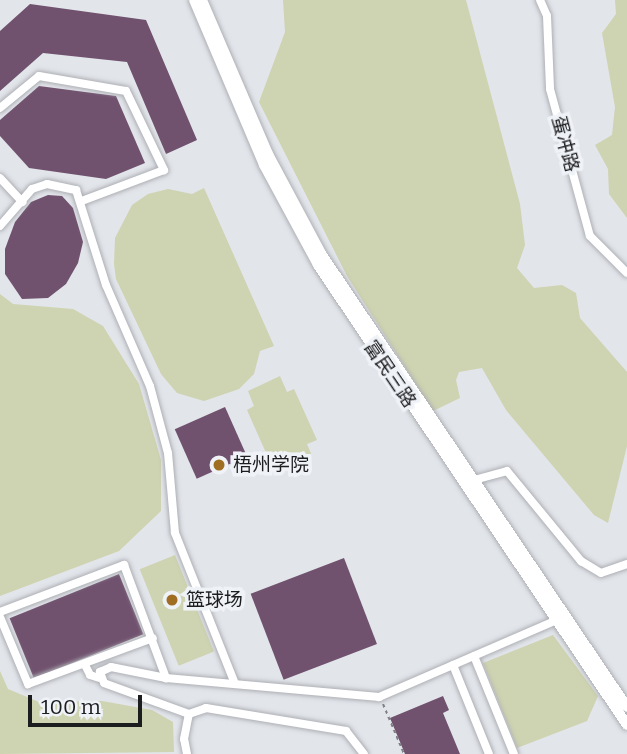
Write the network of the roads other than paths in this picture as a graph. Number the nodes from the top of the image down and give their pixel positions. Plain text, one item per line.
1 (194, 0) edge
2 (202, 0) edge
3 (540, 0) edge
4 (0, 108) edge
5 (0, 178) edge
6 (82, 201) junction
7 (22, 202) junction
8 (0, 226) edge
9 (627, 273) edge
10 (474, 480) junction
11 (627, 564) edge
12 (0, 615) edge
13 (555, 621) junction
14 (153, 638) junction
15 (474, 656) junction
16 (85, 665) junction
17 (453, 665) junction
18 (99, 678) junction
19 (166, 678) junction
20 (235, 684) junction
21 (627, 707) edge
22 (189, 714) junction
23 (627, 725) edge
24 (187, 754) edge
25 (364, 754) edge
26 (489, 754) edge
27 (514, 754) edge

1 - 13 main road, 富民三路
2 - 10 main road, 富民三路
3 - 9 lane, 蛋冲路
4 - 6 lane
5 - 7 lane
6 - 7 lane
6 - 20 lane
7 - 8 lane
10 - 11 lane
10 - 21 main road, 富民三路
12 - 14 lane
12 - 16 lane
13 - 15 lane
13 - 23 main road, 富民三路
14 - 16 lane
14 - 19 lane
15 - 17 lane
15 - 27 lane
16 - 18 lane
17 - 20 lane
17 - 26 lane
18 - 19 lane
18 - 22 lane
19 - 20 lane
22 - 24 lane
22 - 25 lane

